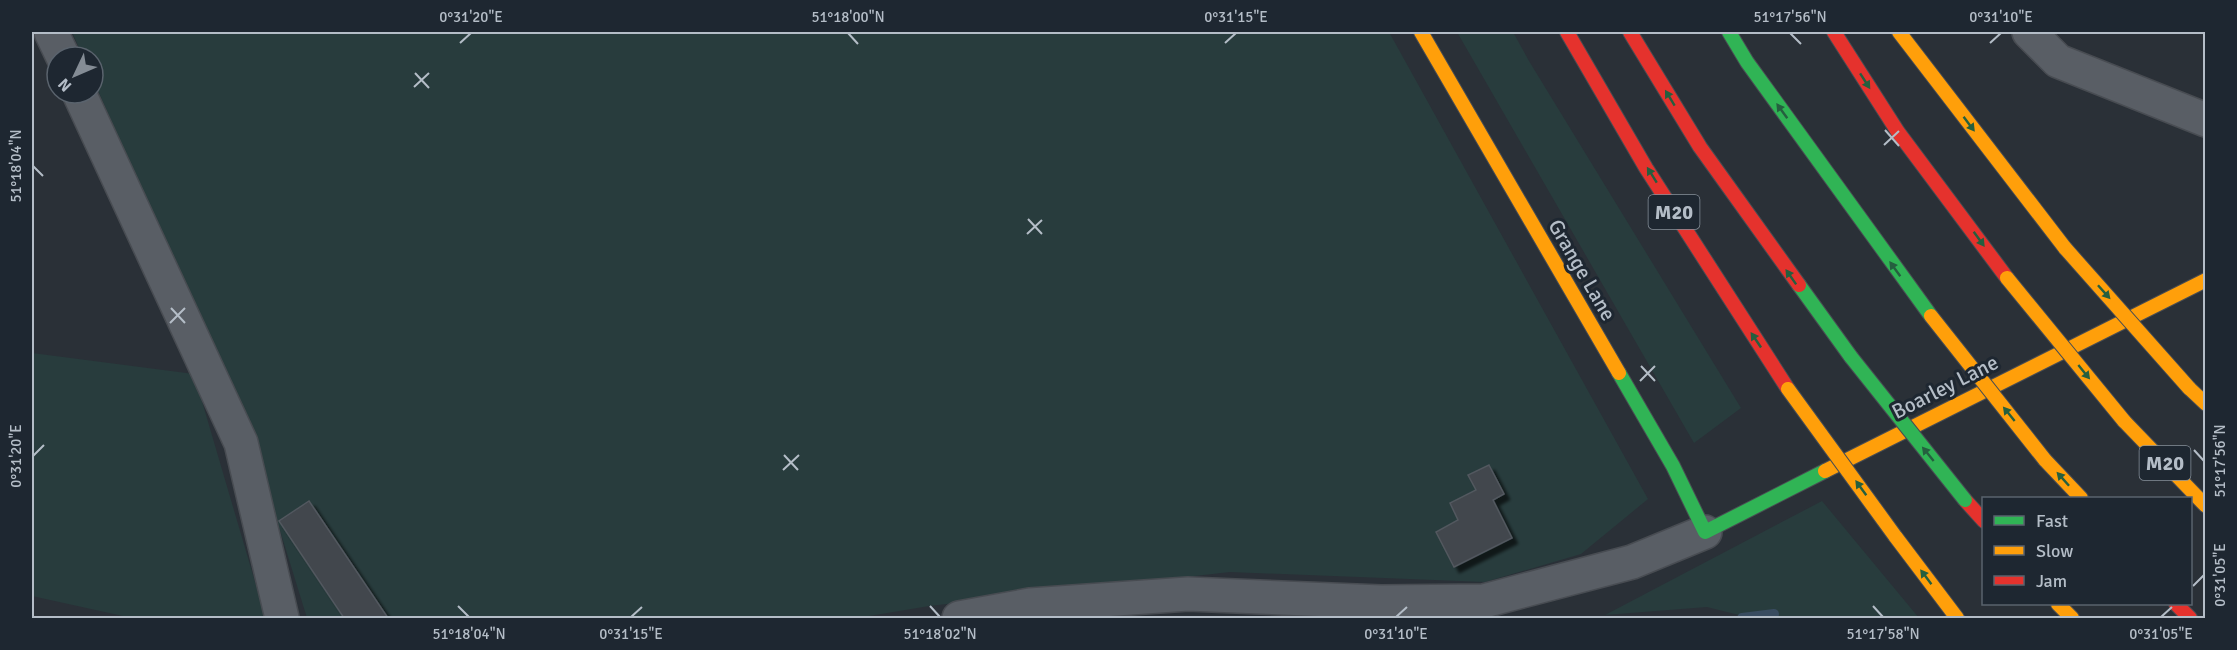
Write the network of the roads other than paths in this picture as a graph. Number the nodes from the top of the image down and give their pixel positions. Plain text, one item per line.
1 (1421, 32) edge
2 (1567, 32) edge
3 (1630, 32) edge
4 (1729, 32) edge
5 (1834, 32) edge
6 (1899, 32) edge
7 (2029, 32) edge
8 (85, 105) edge
9 (2205, 120) edge
10 (2205, 280) edge
11 (2205, 404) edge
12 (2080, 497) edge
13 (2205, 506) edge
14 (1982, 520) edge
15 (1705, 532) junction
16 (2060, 605) edge
17 (2178, 605) edge
18 (282, 618) edge
19 (959, 618) edge
20 (1957, 618) edge
21 (2072, 618) edge
22 (2190, 618) edge

1 - 15 main road, Grange Lane
20 -> 2 main road, M20, bridge
14 -> 3 main road, M20, bridge
12 -> 4 main road, bridge
5 -> 13 main road, M20, bridge
6 -> 11 main road, bridge
7 - 9 street
8 - 18 street
10 - 15 main road, Boarley Lane
15 - 19 street
16 - 21 main road
17 - 22 main road

